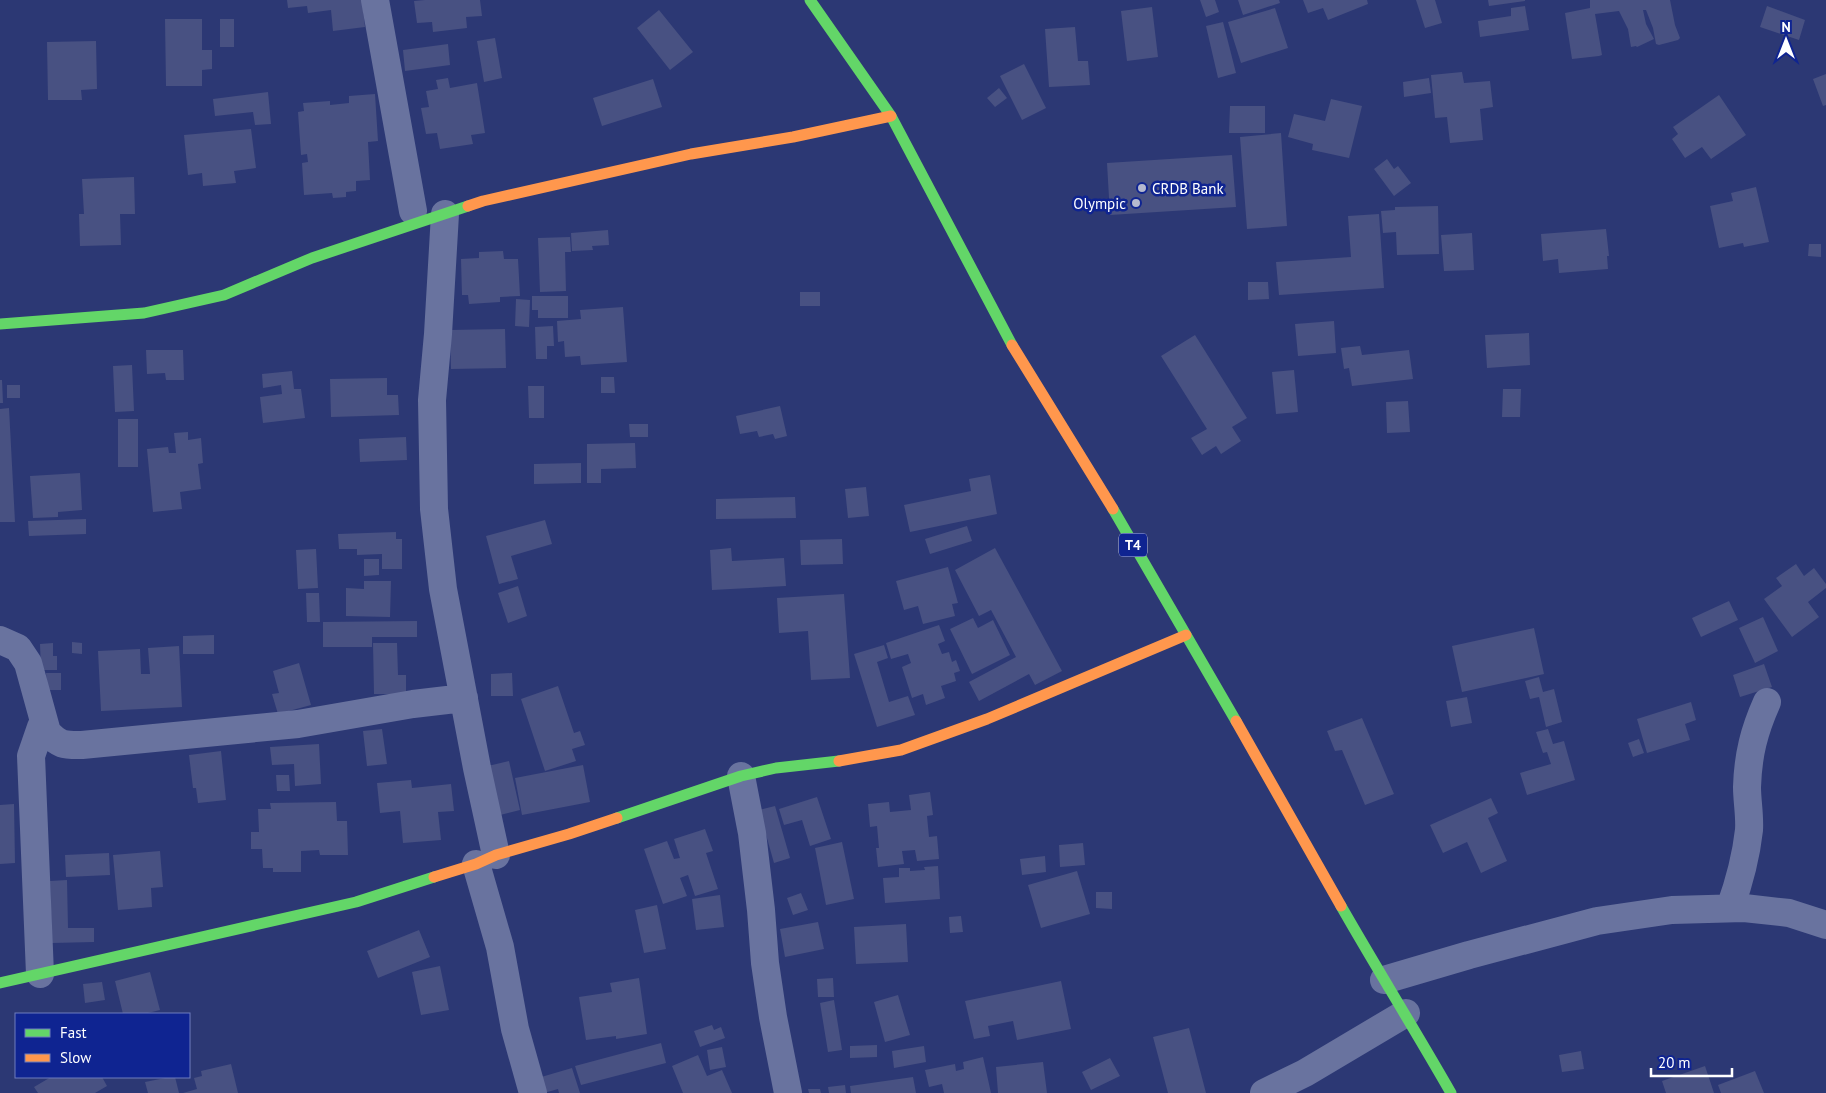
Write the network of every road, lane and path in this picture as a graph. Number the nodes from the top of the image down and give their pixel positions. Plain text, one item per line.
1 (375, 0) edge
2 (810, 0) edge
3 (891, 116) junction
4 (413, 211) dead end
5 (445, 214) junction
6 (0, 324) edge
7 (1186, 635) junction
8 (0, 640) edge
9 (464, 698) junction
10 (1767, 702) dead end
11 (47, 732) junction
12 (741, 776) junction
13 (486, 860) junction
14 (1730, 908) junction
15 (1826, 924) edge
16 (40, 974) junction
17 (1384, 980) junction
18 (0, 983) edge
19 (1406, 1013) junction
20 (533, 1093) edge
21 (788, 1093) edge
22 (1264, 1093) edge
23 (1451, 1093) edge

1 - 4 street
2 - 3 main road, T4
3 - 5 main road
3 - 7 main road, T4
5 - 6 main road
5 - 9 street
7 - 12 main road
7 - 17 main road, T4
8 - 11 street
9 - 11 street
9 - 13 street
10 - 14 street
11 - 16 street
12 - 13 main road
12 - 21 street
13 - 16 main road
13 - 20 street
14 - 15 street
14 - 17 street
16 - 18 main road
17 - 19 main road, T4
19 - 22 street
19 - 23 main road, T4

